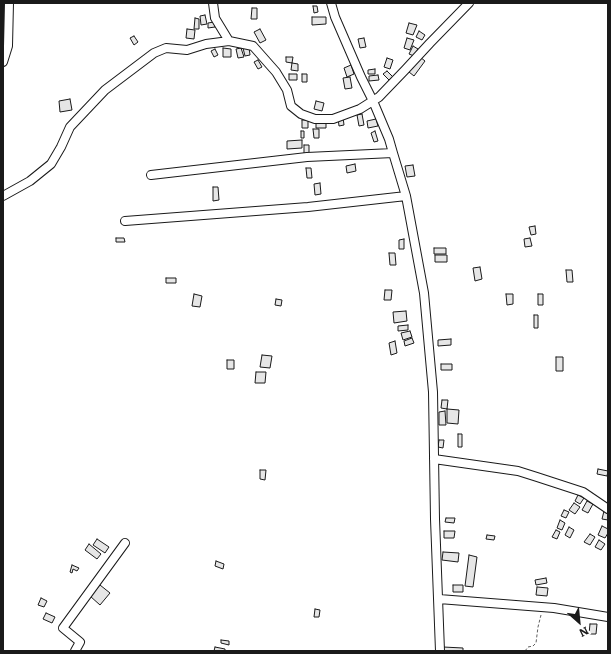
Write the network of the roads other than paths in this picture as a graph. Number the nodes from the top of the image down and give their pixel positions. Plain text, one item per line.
1 (8, 3) edge
2 (212, 3) edge
3 (331, 3) edge
4 (469, 3) edge
5 (229, 41) junction
6 (3, 62) edge
7 (373, 101) junction
8 (393, 153) junction
9 (151, 176) dead end
10 (3, 196) edge
11 (406, 196) junction
12 (125, 221) dead end
13 (434, 459) junction
14 (608, 509) edge
15 (125, 543) dead end
16 (439, 600) junction
17 (608, 617) edge
18 (74, 651) edge
19 (440, 651) edge

1 - 6 street
2 - 5 street
3 - 7 street
4 - 7 street
5 - 7 street
5 - 10 street
7 - 8 street
8 - 9 street
8 - 11 street
11 - 12 street
11 - 13 street
13 - 14 street
13 - 16 street
15 - 18 street
16 - 17 street
16 - 19 street

